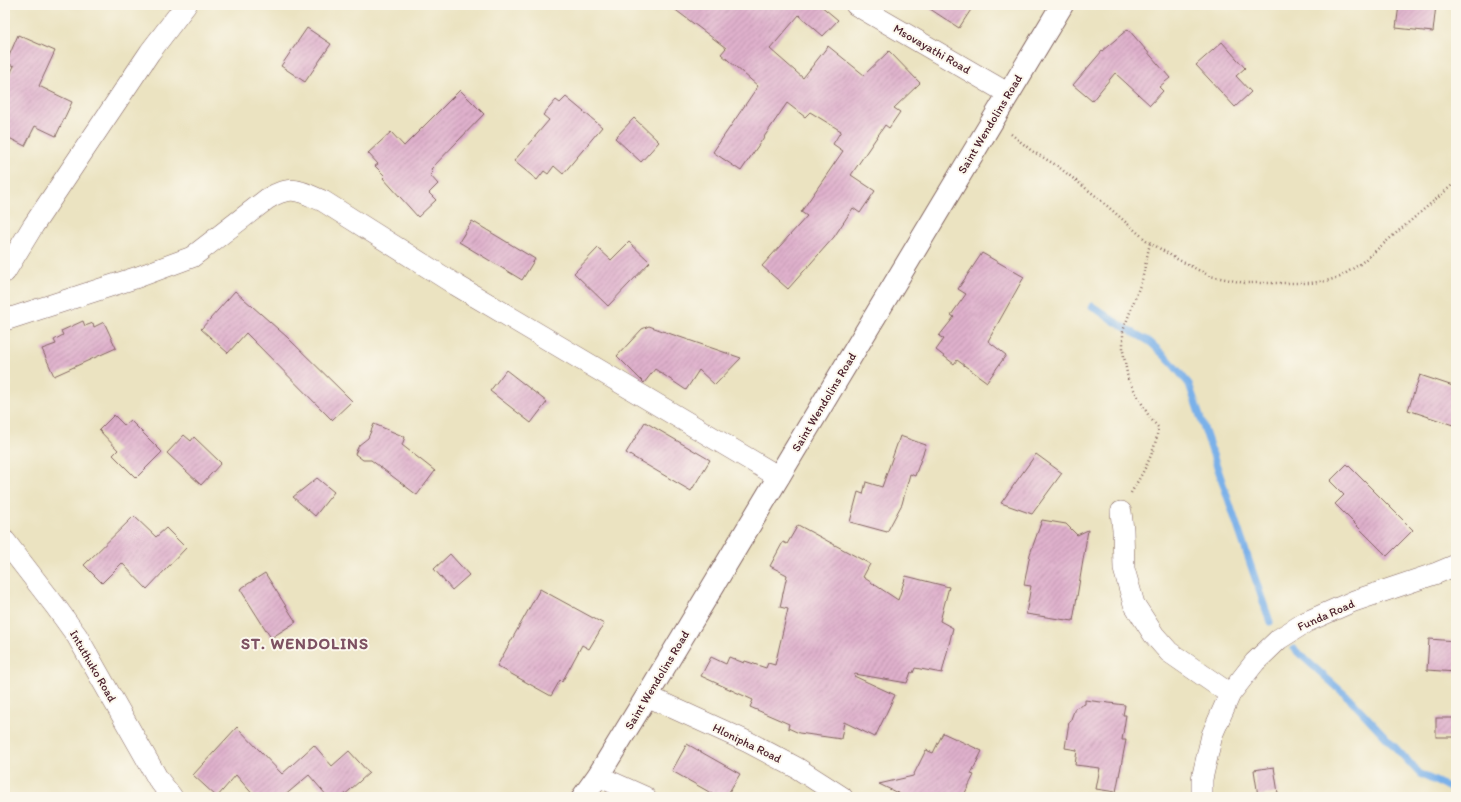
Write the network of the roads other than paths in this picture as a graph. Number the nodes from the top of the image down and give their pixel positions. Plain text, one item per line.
1 (186, 5) edge
2 (856, 5) edge
3 (1062, 5) edge
4 (1008, 94) junction
5 (5, 272) edge
6 (5, 320) edge
7 (778, 477) junction
8 (1121, 512) road end
9 (5, 541) edge
10 (1456, 565) edge
11 (1230, 694) junction
12 (647, 696) junction
13 (598, 776) junction
14 (172, 797) edge
15 (583, 797) edge
16 (645, 797) edge
17 (842, 797) edge
18 (1202, 797) edge

1 - 5 street
2 - 4 street, Msovayathi Road
3 - 4 street, Saint Wendolins Road
4 - 7 street, Saint Wendolins Road
6 - 7 street
7 - 12 street, Saint Wendolins Road
8 - 11 street
9 - 14 street, Intuthuko Road
10 - 11 street, Funda Road
11 - 18 street, Funda Road
12 - 13 street, Saint Wendolins Road
12 - 17 street, Hlonipha Road
13 - 15 street, Saint Wendolins Road
13 - 16 street

